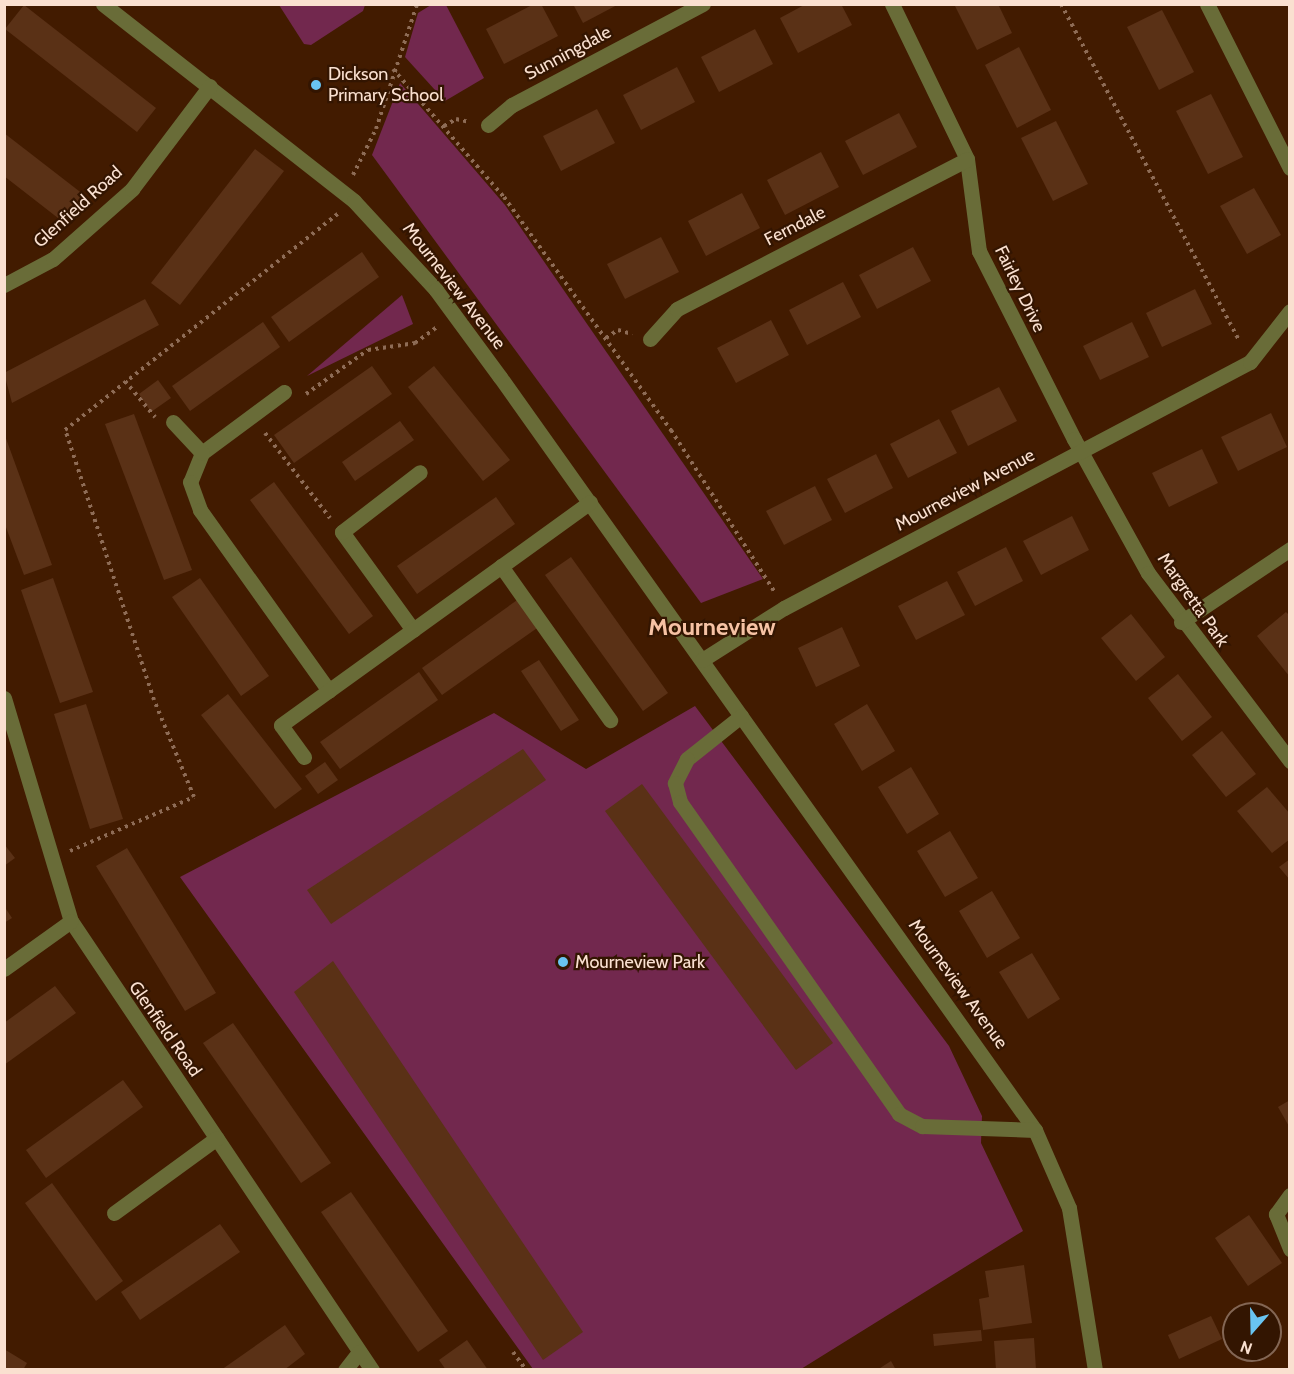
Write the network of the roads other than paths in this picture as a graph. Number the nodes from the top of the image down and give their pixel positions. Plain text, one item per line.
1 (104, 4) edge
2 (703, 4) edge
3 (892, 4) edge
4 (1207, 4) edge
5 (210, 86) junction
6 (488, 125) dead end
7 (967, 159) junction
8 (1290, 168) edge
9 (4, 285) edge
10 (1290, 311) edge
11 (650, 339) dead end
12 (284, 392) road end
13 (173, 422) road end
14 (1081, 451) junction
15 (202, 453) junction
16 (420, 472) dead end
17 (590, 502) junction
18 (1290, 549) edge
19 (501, 566) junction
20 (1181, 622) junction
21 (413, 630) junction
22 (702, 660) junction
23 (329, 691) junction
24 (4, 698) edge
25 (741, 716) junction
26 (610, 720) dead end
27 (304, 758) dead end
28 (1290, 761) edge
29 (71, 921) junction
30 (4, 969) edge
31 (1035, 1130) junction
32 (217, 1138) junction
33 (1290, 1195) edge
34 (114, 1213) dead end
35 (1290, 1249) edge
36 (359, 1352) junction
37 (345, 1370) edge
38 (372, 1370) edge
39 (1095, 1370) edge

1 - 5 street, Mourneview Avenue
2 - 6 street, Sunningdale
3 - 7 street, Fairley Drive
4 - 8 street
5 - 9 street, Glenfield Road
5 - 17 street, Mourneview Avenue
7 - 11 street, Ferndale
7 - 14 street, Fairley Drive
10 - 14 street, Mourneview Avenue
12 - 15 street
13 - 15 street
14 - 20 street, Margretta Park
14 - 22 street, Mourneview Avenue
15 - 23 street
16 - 21 street
17 - 19 street
17 - 22 street, Mourneview Avenue
18 - 20 street
19 - 21 street
19 - 26 street
20 - 28 street, Margretta Park
21 - 23 street
22 - 25 street, Mourneview Avenue
23 - 27 street
24 - 29 street, Glenfield Road
25 - 31 street, Mourneview Avenue
25 - 31 street
29 - 30 street
29 - 32 street, Glenfield Road
31 - 39 street, Mourneview Avenue
32 - 34 street
32 - 36 street, Glenfield Road
33 - 35 street
36 - 37 street
36 - 38 street, Glenfield Road

